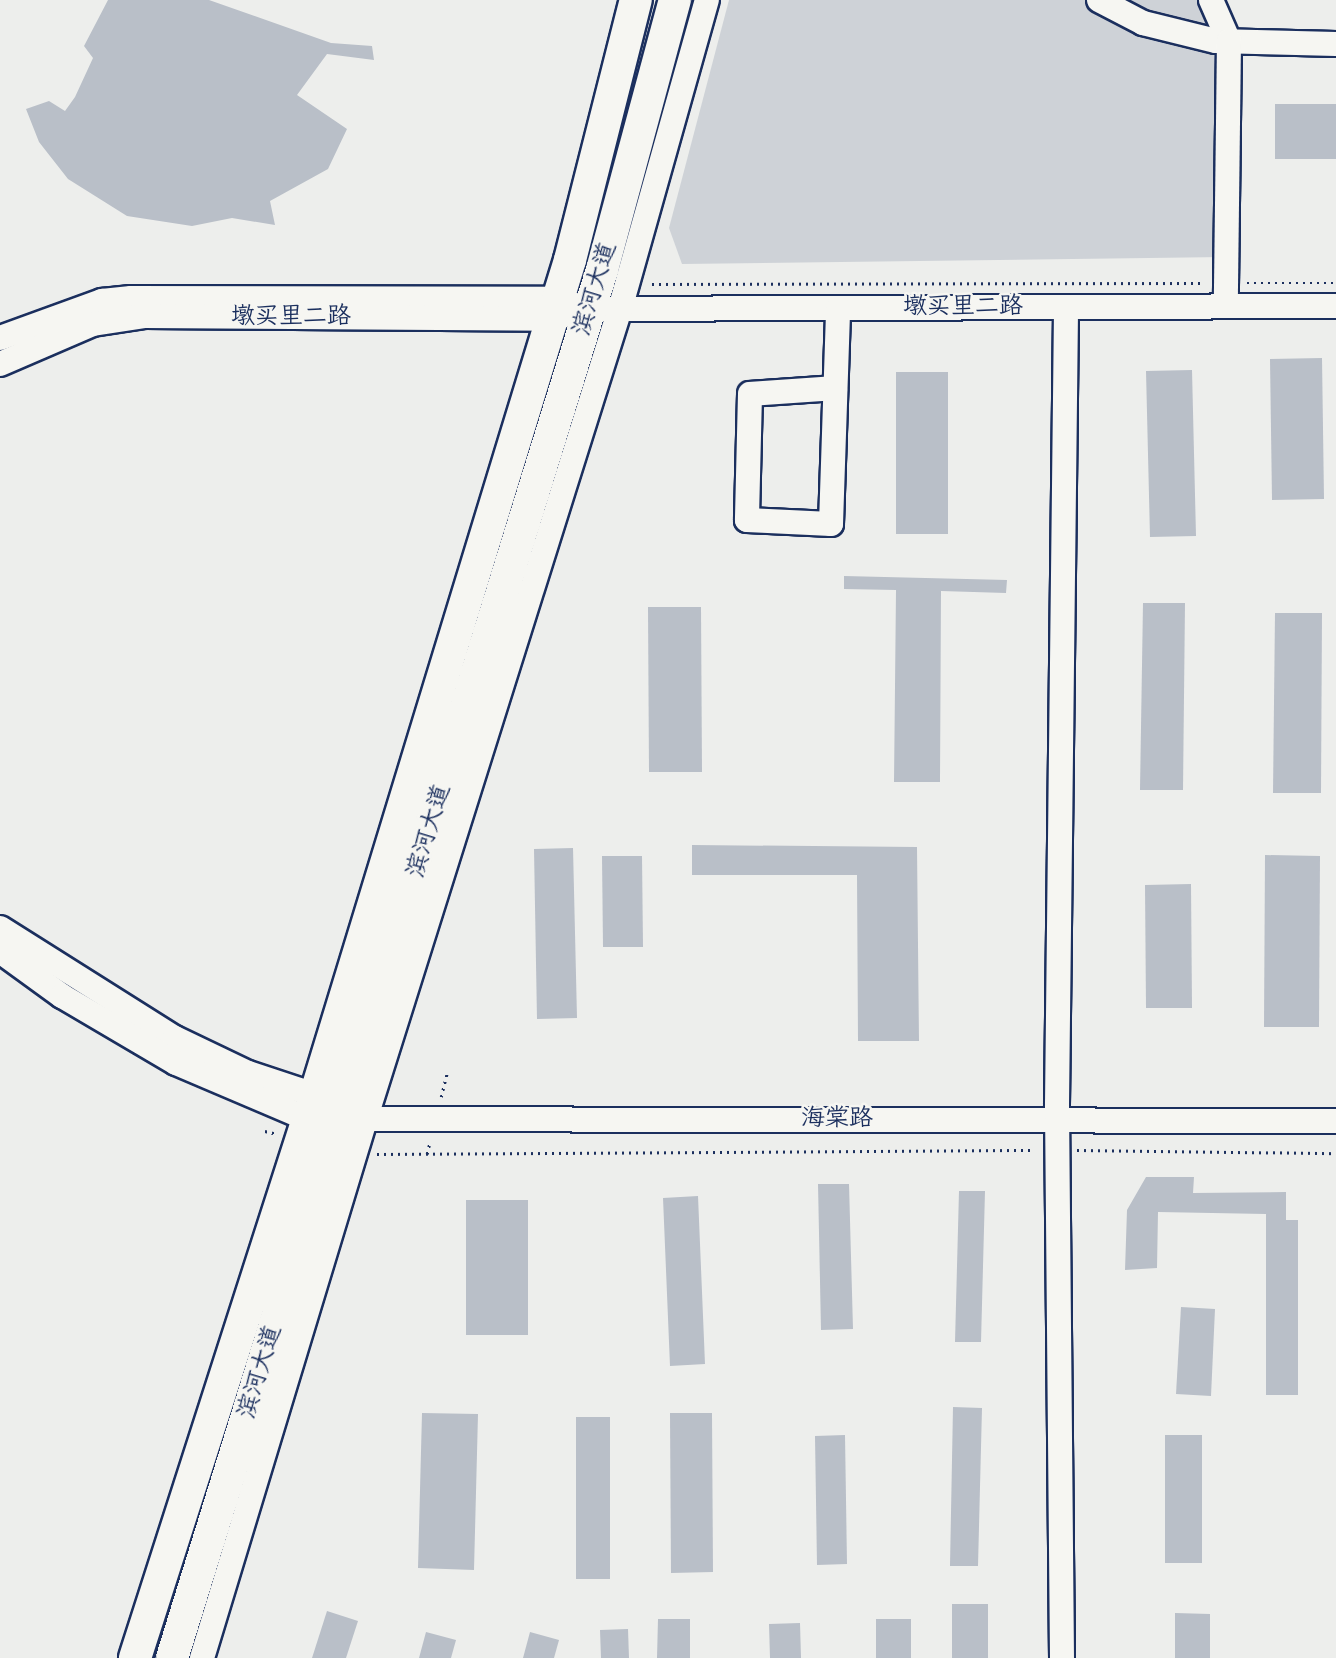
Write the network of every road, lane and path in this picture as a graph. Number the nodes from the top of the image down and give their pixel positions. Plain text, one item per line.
1 (636, 0) edge
2 (675, 0) edge
3 (707, 0) edge
4 (1098, 0) edge
5 (1211, 0) edge
6 (1229, 41) junction
7 (1336, 44) edge
8 (1336, 283) edge
9 (652, 284) dead end
10 (1226, 294) junction
11 (1336, 306) edge
12 (1066, 307) junction
13 (838, 308) junction
14 (552, 309) junction
15 (605, 309) junction
16 (0, 338) edge
17 (0, 364) edge
18 (835, 388) junction
19 (0, 928) edge
20 (0, 951) edge
21 (1336, 1107) edge
22 (1057, 1112) junction
23 (335, 1115) junction
24 (1336, 1121) edge
25 (265, 1130) dead end
26 (1058, 1150) junction
27 (355, 1153) junction
28 (1336, 1153) edge
29 (135, 1658) edge
30 (172, 1658) edge
31 (202, 1658) edge
32 (1062, 1658) edge

1 - 14 main road, 滨河大道
2 - 15 main road, 滨河大道
3 - 15 street
4 - 6 street
5 - 6 street
6 - 7 street
6 - 10 street
8 - 10 path
9 - 10 path
10 - 11 street, 墩买里二路
10 - 12 street, 墩买里二路
12 - 13 street, 墩买里二路
12 - 22 street
13 - 15 street, 墩买里二路
13 - 18 street
14 - 15 street, 墩买里二路
14 - 16 street, 墩买里二路
14 - 17 street, 墩买里二路
14 - 23 main road, 滨河大道
15 - 23 main road, 滨河大道
18 - 18 street
19 - 23 street
20 - 23 street
21 - 22 street, 海棠路
22 - 23 street, 海棠路
22 - 24 street, 海棠路
22 - 26 street
23 - 25 path
23 - 27 street
23 - 29 main road, 滨河大道
23 - 30 main road, 滨河大道
26 - 27 path
26 - 28 path
26 - 32 street
27 - 31 street

